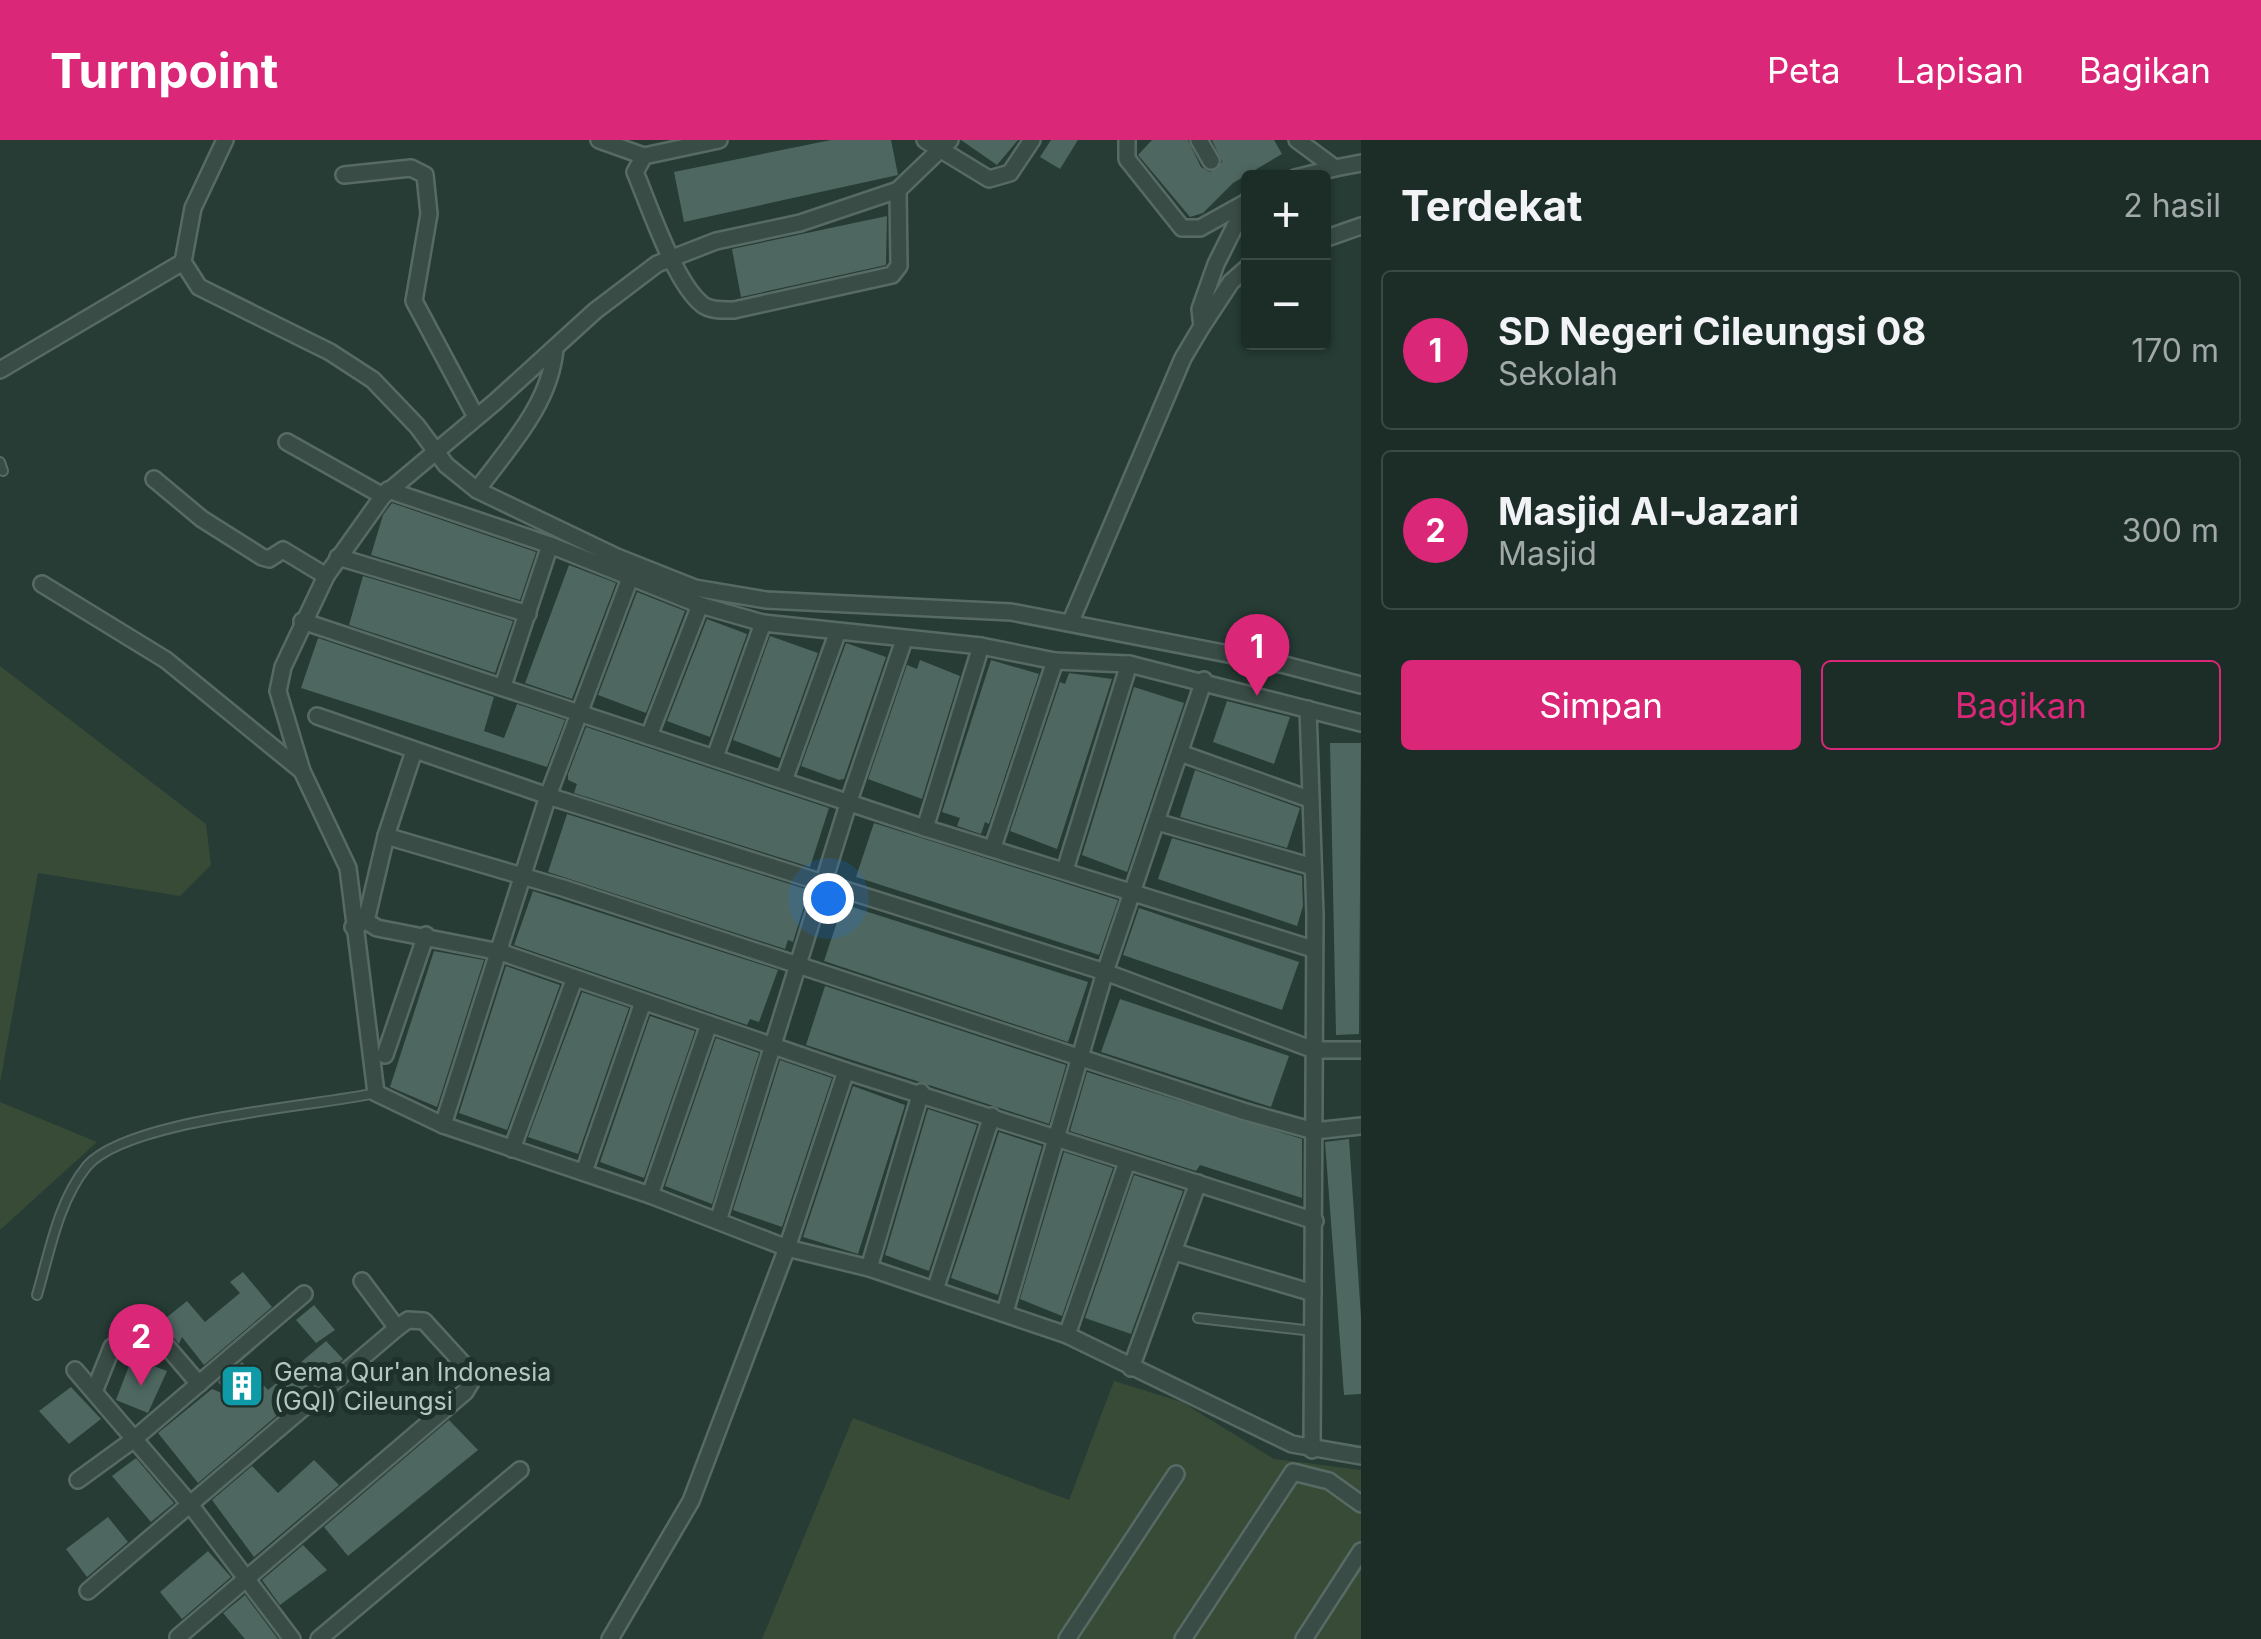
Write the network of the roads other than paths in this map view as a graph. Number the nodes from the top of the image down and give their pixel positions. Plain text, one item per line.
1 (225, 140) edge
2 (599, 140) edge
3 (719, 140) edge
4 (926, 140) edge
5 (1032, 140) edge
6 (1127, 140) edge
7 (1199, 140) edge
8 (1297, 140) edge
9 (946, 144) edge
10 (644, 156) junction
11 (1211, 161) dead end
12 (1361, 162) edge
13 (1335, 168) junction
14 (1327, 170) edge
15 (344, 174) dead end
16 (898, 190) junction
17 (1241, 205) edge
18 (1241, 215) edge
19 (1361, 226) edge
20 (1331, 237) edge
21 (670, 256) junction
22 (183, 262) junction
23 (1241, 273) edge
24 (1202, 326) junction
25 (555, 348) junction
26 (0, 370) edge
27 (476, 417) junction
28 (287, 442) dead end
29 (432, 451) junction
30 (154, 479) dead end
31 (477, 490) junction
32 (385, 493) junction
33 (550, 546) junction
34 (338, 557) junction
35 (326, 576) junction
36 (630, 578) junction
37 (42, 584) dead end
38 (700, 605) junction
39 (528, 614) junction
40 (302, 621) junction
41 (1071, 622) junction
42 (763, 624) junction
43 (837, 634) junction
44 (904, 640) junction
45 (981, 646) junction
46 (1055, 661) junction
47 (1129, 664) junction
48 (1204, 680) junction
49 (1361, 685) edge
50 (503, 686) junction
51 (1308, 709) junction
52 (579, 712) junction
53 (317, 716) dead end
54 (1361, 722) edge
55 (650, 736) junction
56 (414, 751) junction
57 (1180, 753) junction
58 (715, 758) junction
59 (302, 771) junction
60 (785, 778) junction
61 (548, 796) junction
62 (1309, 799) junction
63 (849, 801) junction
64 (1157, 822) junction
65 (924, 828) junction
66 (386, 836) junction
67 (993, 847) junction
68 (1313, 867) junction
69 (1065, 870) junction
70 (525, 876) junction
71 (826, 882) junction
72 (1132, 895) junction
73 (360, 924) junction
74 (426, 935) junction
75 (1312, 949) junction
76 (500, 952) junction
77 (798, 964) junction
78 (1105, 972) junction
79 (574, 980) junction
80 (643, 1002) junction
81 (709, 1024) junction
82 (773, 1045) junction
83 (1314, 1050) junction
84 (1361, 1050) edge
85 (385, 1054) dead end
86 (1079, 1055) junction
87 (846, 1072) junction
88 (921, 1092) junction
89 (376, 1093) junction
90 (992, 1116) junction
91 (444, 1125) junction
92 (1361, 1126) edge
93 (1314, 1131) junction
94 (1058, 1138) junction
95 (512, 1149) junction
96 (1127, 1162) junction
97 (584, 1172) junction
98 (1198, 1182) junction
99 (650, 1195) junction
100 (718, 1221) junction
101 (1315, 1221) junction
102 (786, 1248) junction
103 (1175, 1252) junction
104 (869, 1268) junction
105 (362, 1281) dead end
106 (935, 1290) junction
107 (1313, 1293) junction
108 (304, 1294) dead end
109 (37, 1295) dead end
110 (1005, 1312) junction
111 (1198, 1318) dead end
112 (398, 1328) junction
113 (152, 1329) dead end
114 (1313, 1330) junction
115 (1067, 1335) junction
116 (112, 1346) dead end
117 (1131, 1368) junction
118 (76, 1370) dead end
119 (199, 1384) junction
120 (94, 1392) junction
121 (133, 1440) junction
122 (1292, 1444) junction
123 (1312, 1450) junction
124 (1361, 1456) edge
125 (520, 1470) dead end
126 (1293, 1472) junction
127 (1176, 1474) dead end
128 (78, 1480) dead end
129 (189, 1503) junction
130 (1361, 1504) edge
131 (1361, 1551) edge
132 (245, 1578) junction
133 (88, 1591) dead end
134 (178, 1637) edge
135 (1308, 1638) edge
136 (292, 1639) edge
137 (319, 1639) edge
138 (610, 1639) edge
139 (1067, 1639) edge
140 (1183, 1639) edge

1 - 22 street
2 - 10 street
3 - 10 street
4 - 9 street
5 - 9 street
6 - 17 street
7 - 11 street
8 - 13 street
9 - 16 street
10 - 21 street
12 - 13 street
13 - 14 street
15 - 27 street
16 - 21 street
16 - 21 street
18 - 24 street
19 - 20 street
21 - 25 street
22 - 26 street
22 - 29 street
23 - 24 street
24 - 41 street
25 - 27 street
25 - 31 street
27 - 29 street
28 - 32 street
29 - 31 street
29 - 32 street
30 - 35 street
31 - 41 street
32 - 33 street
32 - 34 street
33 - 36 street
33 - 39 street
34 - 35 street
34 - 39 street
35 - 40 street
36 - 38 street
36 - 52 street
37 - 59 street
38 - 42 street
38 - 55 street
39 - 50 street
40 - 50 street
40 - 59 street
41 - 49 street
42 - 43 street
42 - 58 street
43 - 44 street
43 - 60 street
44 - 45 street
44 - 63 street
45 - 46 street
45 - 65 street
46 - 47 street
46 - 67 street
47 - 48 street
47 - 69 street
48 - 51 street
48 - 57 street
50 - 52 street
51 - 54 street
51 - 62 street
52 - 55 street
52 - 61 street
53 - 56 street
55 - 58 street
56 - 61 street
56 - 66 street
57 - 62 street
57 - 64 street
58 - 60 street
59 - 73 street
60 - 63 street
61 - 70 street
61 - 71 street
62 - 68 street
63 - 65 street
63 - 71 street
64 - 68 street
64 - 72 street
65 - 67 street
66 - 70 street
66 - 73 street
67 - 69 street
68 - 75 street
69 - 72 street
70 - 76 street
70 - 77 street
71 - 77 street
71 - 78 street
72 - 75 street
72 - 78 street
73 - 74 street
73 - 89 street
74 - 76 street
74 - 85 street
75 - 83 street
76 - 79 street
76 - 91 street
77 - 82 street
77 - 86 street
78 - 83 street
78 - 86 street
79 - 80 street
79 - 95 street
80 - 81 street
80 - 97 street
81 - 82 street
81 - 99 street
82 - 87 street
82 - 100 street
83 - 84 street
83 - 93 street
86 - 93 street
86 - 94 street
87 - 88 street
87 - 102 street
88 - 90 street
88 - 104 street
89 - 91 street
89 - 109 lane
90 - 94 street
90 - 106 street
91 - 95 street
92 - 93 street
93 - 101 street
94 - 96 street
94 - 110 street
95 - 97 street
96 - 98 street
96 - 115 street
97 - 99 street
98 - 101 street
98 - 103 street
99 - 100 street
100 - 102 street
101 - 107 street
102 - 104 street
102 - 138 street
103 - 107 street
103 - 117 street
104 - 106 street
105 - 112 street
106 - 110 street
107 - 114 street
108 - 119 street
110 - 115 street
111 - 114 lane
112 - 129 street
112 - 132 street
113 - 119 street
114 - 123 street
115 - 117 street
116 - 120 street
117 - 122 street
118 - 120 street
119 - 121 street
120 - 121 street
121 - 128 street
121 - 129 street
122 - 123 street
122 - 126 street
123 - 124 street
125 - 137 street
126 - 130 street
126 - 140 street
127 - 139 street
129 - 132 street
129 - 133 street
131 - 135 street
132 - 134 street
132 - 136 street

